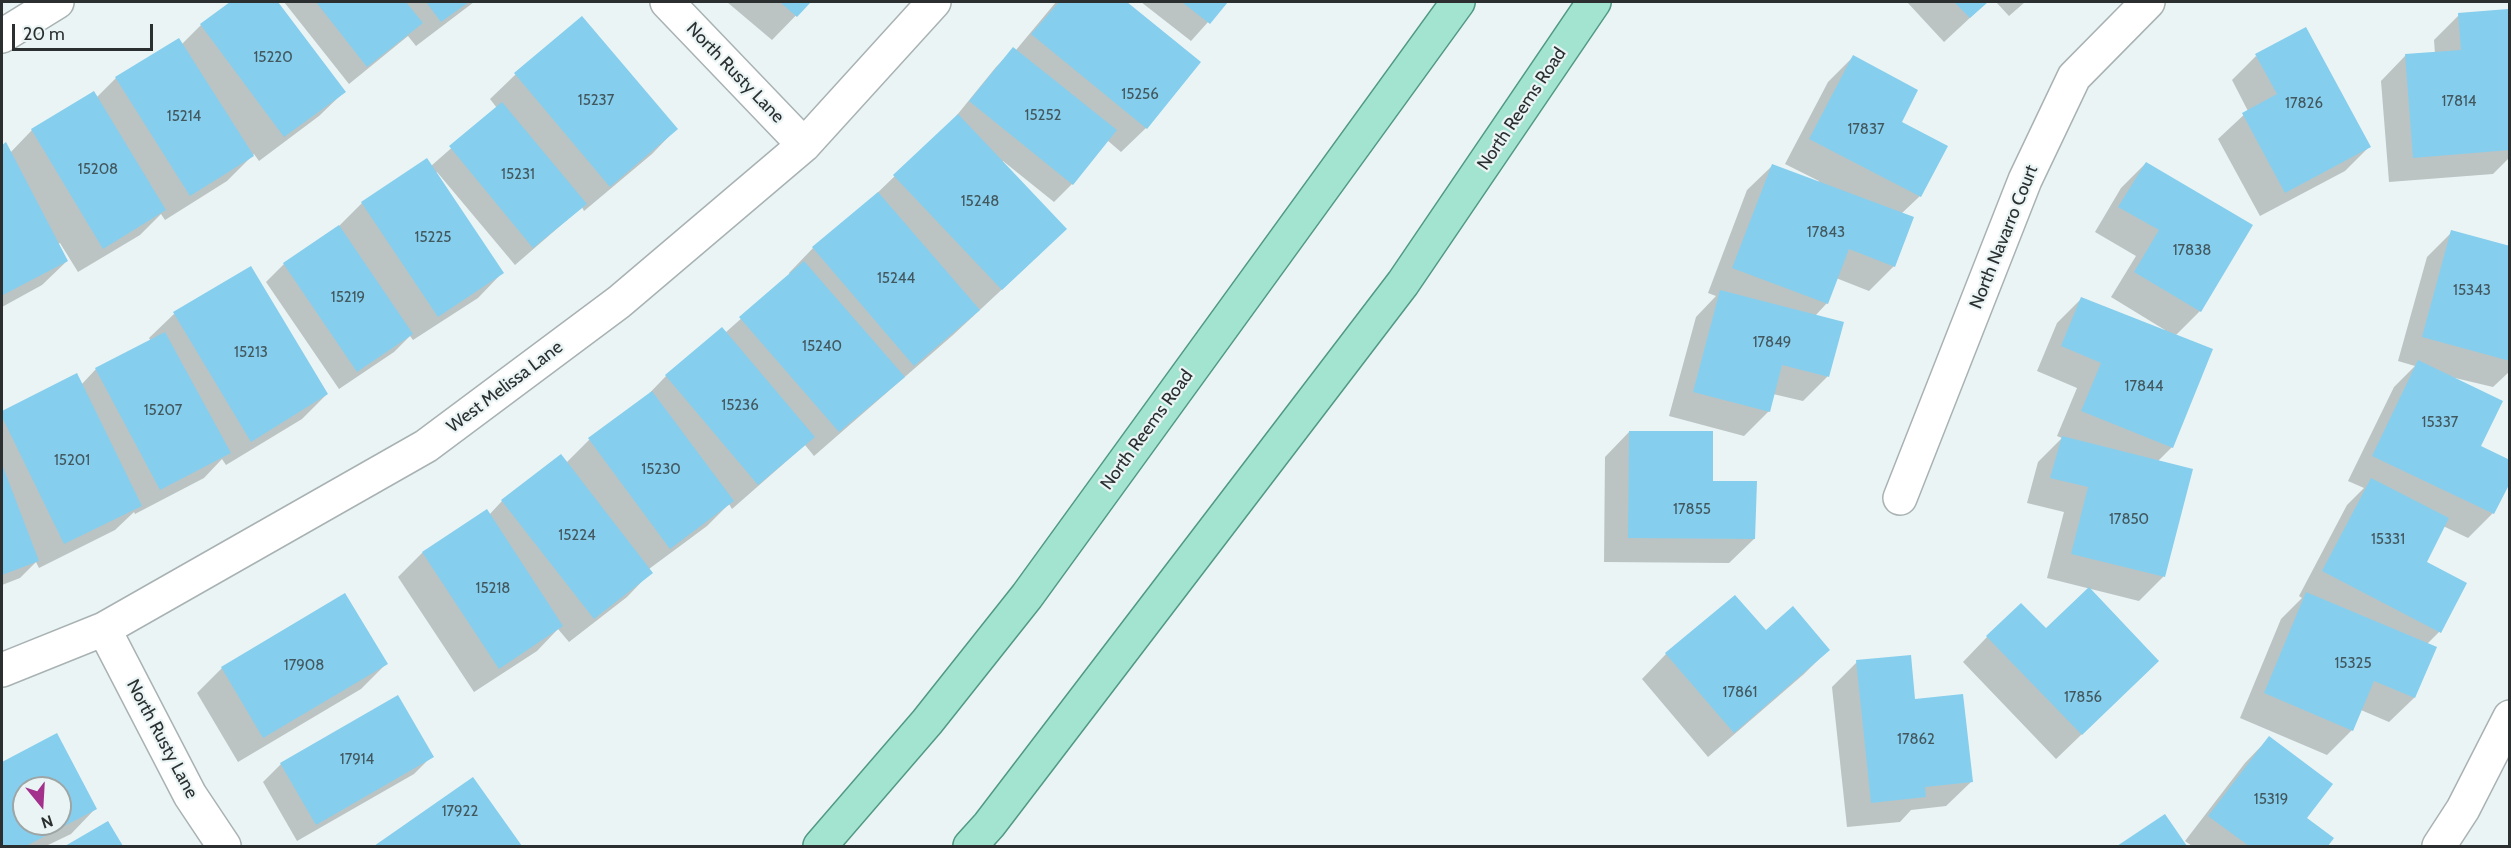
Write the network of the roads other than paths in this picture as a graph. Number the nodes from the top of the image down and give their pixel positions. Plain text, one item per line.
1 (57, 2) edge
2 (667, 2) edge
3 (934, 2) edge
4 (1458, 2) edge
5 (1594, 2) edge
6 (2148, 2) edge
7 (2, 36) edge
8 (804, 145) junction
9 (1900, 498) dead end
10 (104, 629) junction
11 (2, 670) edge
12 (2510, 717) edge
13 (224, 846) edge
14 (820, 846) edge
15 (970, 846) edge
16 (2439, 846) edge

1 - 7 street
2 - 8 street, North Rusty Lane
3 - 8 street, West Melissa Lane
4 - 14 main road, North Reems Road
5 - 15 main road, North Reems Road
6 - 9 street, North Navarro Court
8 - 10 street, West Melissa Lane
10 - 11 street, West Melissa Lane
10 - 13 street, North Rusty Lane
12 - 16 street

